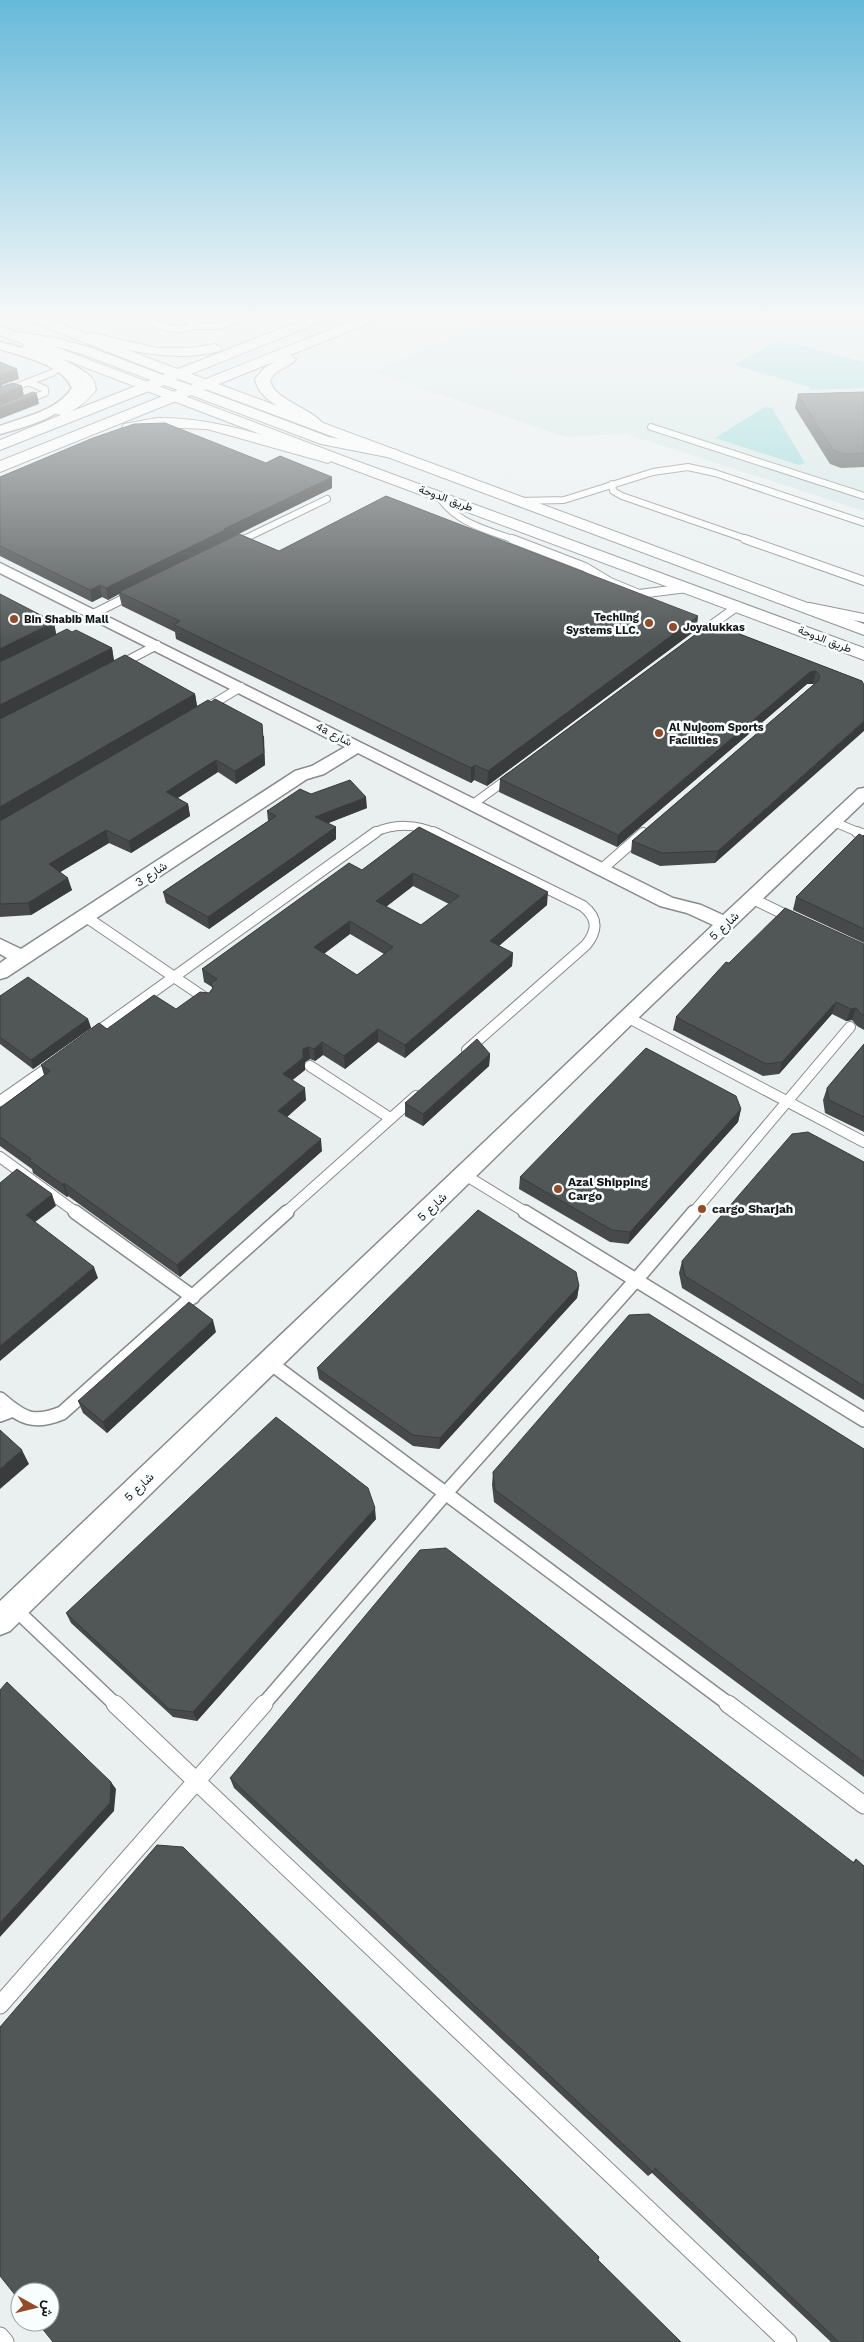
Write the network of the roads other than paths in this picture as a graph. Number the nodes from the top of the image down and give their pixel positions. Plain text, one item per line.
1 (17, 423) edge
2 (35, 423) edge
3 (62, 423) edge
4 (81, 423) edge
5 (92, 423) edge
6 (158, 423) edge
7 (197, 423) edge
8 (259, 423) edge
9 (277, 423) edge
10 (311, 423) edge
11 (315, 423) edge
12 (318, 426) junction
13 (651, 427) dead end
14 (0, 430) edge
15 (6, 443) edge
16 (392, 453) junction
17 (0, 457) edge
18 (346, 462) junction
19 (0, 467) edge
20 (0, 477) edge
21 (612, 484) junction
22 (436, 494) junction
23 (864, 496) edge
24 (327, 499) edge
25 (520, 501) junction
26 (864, 523) edge
27 (230, 546) edge
28 (0, 567) edge
29 (864, 581) edge
30 (690, 588) junction
31 (142, 590) edge
32 (738, 606) junction
33 (801, 606) junction
34 (94, 613) junction
35 (864, 618) edge
36 (864, 630) edge
37 (692, 639) edge
38 (157, 645) junction
39 (844, 646) junction
40 (864, 654) edge
41 (864, 660) edge
42 (113, 667) edge
43 (241, 687) junction
44 (198, 712) edge
45 (350, 742) junction
46 (521, 769) edge
47 (864, 793) edge
48 (473, 804) junction
49 (834, 822) junction
50 (653, 826) edge
51 (864, 835) edge
52 (602, 869) junction
53 (753, 899) junction
54 (86, 917) junction
55 (802, 922) edge
56 (722, 928) junction
57 (0, 945) edge
58 (21, 958) junction
59 (1, 970) edge
60 (174, 977) junction
61 (208, 1000) edge
62 (626, 1017) junction
63 (850, 1027) edge
64 (86, 1040) edge
65 (62, 1057) edge
66 (456, 1060) edge
67 (310, 1066) edge
68 (427, 1086) edge
69 (0, 1101) edge
70 (787, 1101) junction
71 (390, 1118) junction
72 (864, 1142) edge
73 (0, 1156) edge
74 (465, 1175) junction
75 (636, 1280) junction
76 (193, 1297) junction
77 (269, 1362) junction
78 (0, 1398) edge
79 (14, 1410) junction
80 (0, 1415) edge
81 (864, 1420) edge
82 (445, 1494) junction
83 (7, 1615) edge
84 (198, 1781) junction
85 (864, 1805) edge
86 (0, 2005) edge
87 (0, 2336) edge
88 (5, 2342) edge
89 (788, 2342) edge

1 - 14 street
2 - 15 main road
3 - 15 main road
4 - 17 main road
5 - 19 main road
6 - 20 main road
7 - 18 main road
8 - 18 main road, طريق الدوحة
9 - 16 main road
10 - 12 main road, طريق الدوحة
11 - 12 main road
12 - 16 main road, طريق الدوحة
13 - 23 lane
16 - 25 main road, طريق الدوحة
18 - 22 main road, طريق الدوحة
21 - 25 lane
21 - 26 lane
21 - 29 lane
22 - 30 main road, طريق الدوحة
22 - 30 lane
24 - 27 lane
25 - 33 main road, طريق الدوحة
28 - 34 street, 4a شارع
30 - 32 main road, طريق الدوحة
31 - 34 lane
32 - 37 lane
32 - 39 main road, طريق الدوحة
33 - 35 lane
33 - 36 main road, طريق الدوحة
34 - 38 street, 4a شارع
38 - 42 lane
38 - 43 street, 4a شارع
39 - 40 main road, طريق الدوحة
39 - 41 street
43 - 44 lane
43 - 45 street, 4a شارع
45 - 48 street, 4a شارع
45 - 54 street, شارع 3
46 - 48 lane
47 - 49 street, شارع 5
48 - 52 street, 4a شارع
49 - 51 lane
49 - 53 street, شارع 5
50 - 52 lane
52 - 56 street, 4a شارع
53 - 55 lane
53 - 56 street, شارع 5
54 - 58 street, شارع 3
54 - 60 lane
56 - 62 street, شارع 5
57 - 58 street
58 - 59 street, شارع 3
60 - 61 lane
60 - 64 lane
60 - 66 lane
62 - 70 lane
62 - 74 street, شارع 5
63 - 70 lane
65 - 69 lane
67 - 71 lane
68 - 71 lane
70 - 72 lane
70 - 75 lane
71 - 76 lane
73 - 76 lane
74 - 75 lane
74 - 77 street, شارع 5
75 - 81 lane
75 - 82 lane
76 - 79 lane
77 - 82 lane
77 - 83 street, شارع 5
78 - 79 lane
79 - 80 lane
82 - 84 lane
82 - 85 lane
83 - 84 lane
84 - 86 lane
84 - 89 lane
87 - 88 lane

